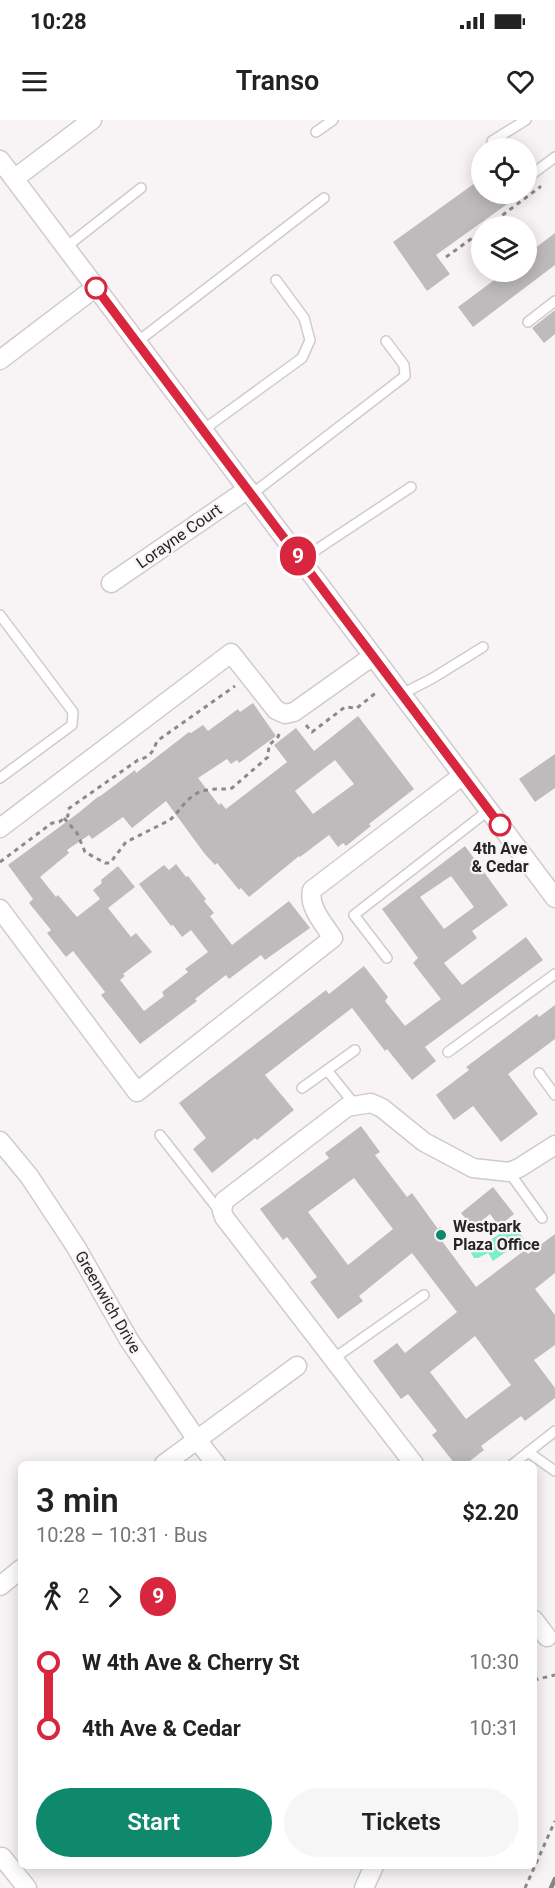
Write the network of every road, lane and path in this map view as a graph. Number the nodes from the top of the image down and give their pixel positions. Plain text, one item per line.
1 (92, 120) edge
2 (333, 120) edge
3 (526, 120) edge
4 (316, 132) dead end
5 (497, 138) edge
6 (555, 157) edge
7 (0, 160) edge
8 (537, 170) edge
9 (14, 179) junction
10 (141, 188) dead end
11 (324, 198) dead end
12 (517, 204) edge
13 (501, 216) edge
14 (471, 239) edge
15 (66, 247) junction
16 (446, 257) dead end
17 (276, 280) dead end
18 (96, 287) junction
19 (555, 301) edge
20 (528, 322) dead end
21 (386, 341) dead end
22 (137, 342) junction
23 (0, 360) edge
24 (203, 430) junction
25 (411, 487) dead end
26 (250, 492) junction
27 (301, 560) junction
28 (111, 583) dead end
29 (0, 615) edge
30 (483, 647) dead end
31 (373, 656) junction
32 (239, 683) dead end
33 (397, 687) junction
34 (301, 719) dead end
35 (277, 726) dead end
36 (463, 775) junction
37 (0, 778) edge
38 (489, 810) junction
39 (64, 818) junction
40 (0, 828) edge
41 (0, 862) edge
42 (555, 867) edge
43 (540, 878) junction
44 (555, 897) edge
45 (0, 909) edge
46 (387, 958) dead end
47 (555, 974) edge
48 (355, 1050) dead end
49 (448, 1052) dead end
50 (327, 1070) junction
51 (539, 1073) dead end
52 (302, 1088) dead end
53 (555, 1095) edge
54 (355, 1105) junction
55 (160, 1135) dead end
56 (0, 1141) edge
57 (555, 1145) edge
58 (509, 1172) junction
59 (224, 1217) junction
60 (542, 1218) dead end
61 (424, 1295) dead end
62 (333, 1359) junction
63 (297, 1366) dead end
64 (555, 1431) edge
65 (197, 1440) junction
66 (528, 1452) junction
67 (168, 1461) edge
68 (214, 1461) edge
69 (412, 1461) edge
70 (517, 1461) edge
71 (555, 1471) edge
72 (18, 1571) edge
73 (0, 1586) edge
74 (537, 1624) edge
75 (547, 1637) dead end
76 (555, 1675) edge
77 (537, 1679) edge
78 (555, 1821) edge
79 (2, 1857) dead end
80 (537, 1861) edge
81 (373, 1869) edge
82 (534, 1869) edge
83 (27, 1888) edge
84 (364, 1888) edge
85 (525, 1888) edge

1 - 9 street
2 - 4 lane
3 - 5 lane
6 - 8 lane
7 - 9 street
9 - 15 street
10 - 15 lane
11 - 22 lane
12 - 13 path
14 - 16 path
15 - 18 street
17 - 24 lane
18 - 22 street
18 - 23 street
19 - 20 lane
21 - 26 lane
22 - 24 street
24 - 26 street
25 - 27 lane
26 - 27 street
26 - 28 street, Lorayne Court
27 - 31 street
29 - 37 lane
30 - 33 lane
31 - 33 street
31 - 40 street
32 - 39 path
33 - 34 path
33 - 36 street
35 - 39 path
36 - 38 street
36 - 45 street
38 - 43 street
38 - 46 lane
39 - 41 path
42 - 43 street
43 - 44 street
47 - 49 lane
48 - 50 lane
50 - 52 lane
50 - 54 lane
51 - 53 lane
54 - 58 street
54 - 59 street
55 - 59 lane
56 - 65 street, Greenwich Drive
57 - 58 street
58 - 60 lane
59 - 62 street
61 - 62 lane
62 - 69 street
63 - 65 street
64 - 66 lane
65 - 67 street
65 - 68 street, Greenwich Drive
66 - 70 lane
66 - 71 lane
72 - 73 street
74 - 75 street
76 - 77 path
78 - 80 path
79 - 83 street
81 - 84 street
82 - 85 path

